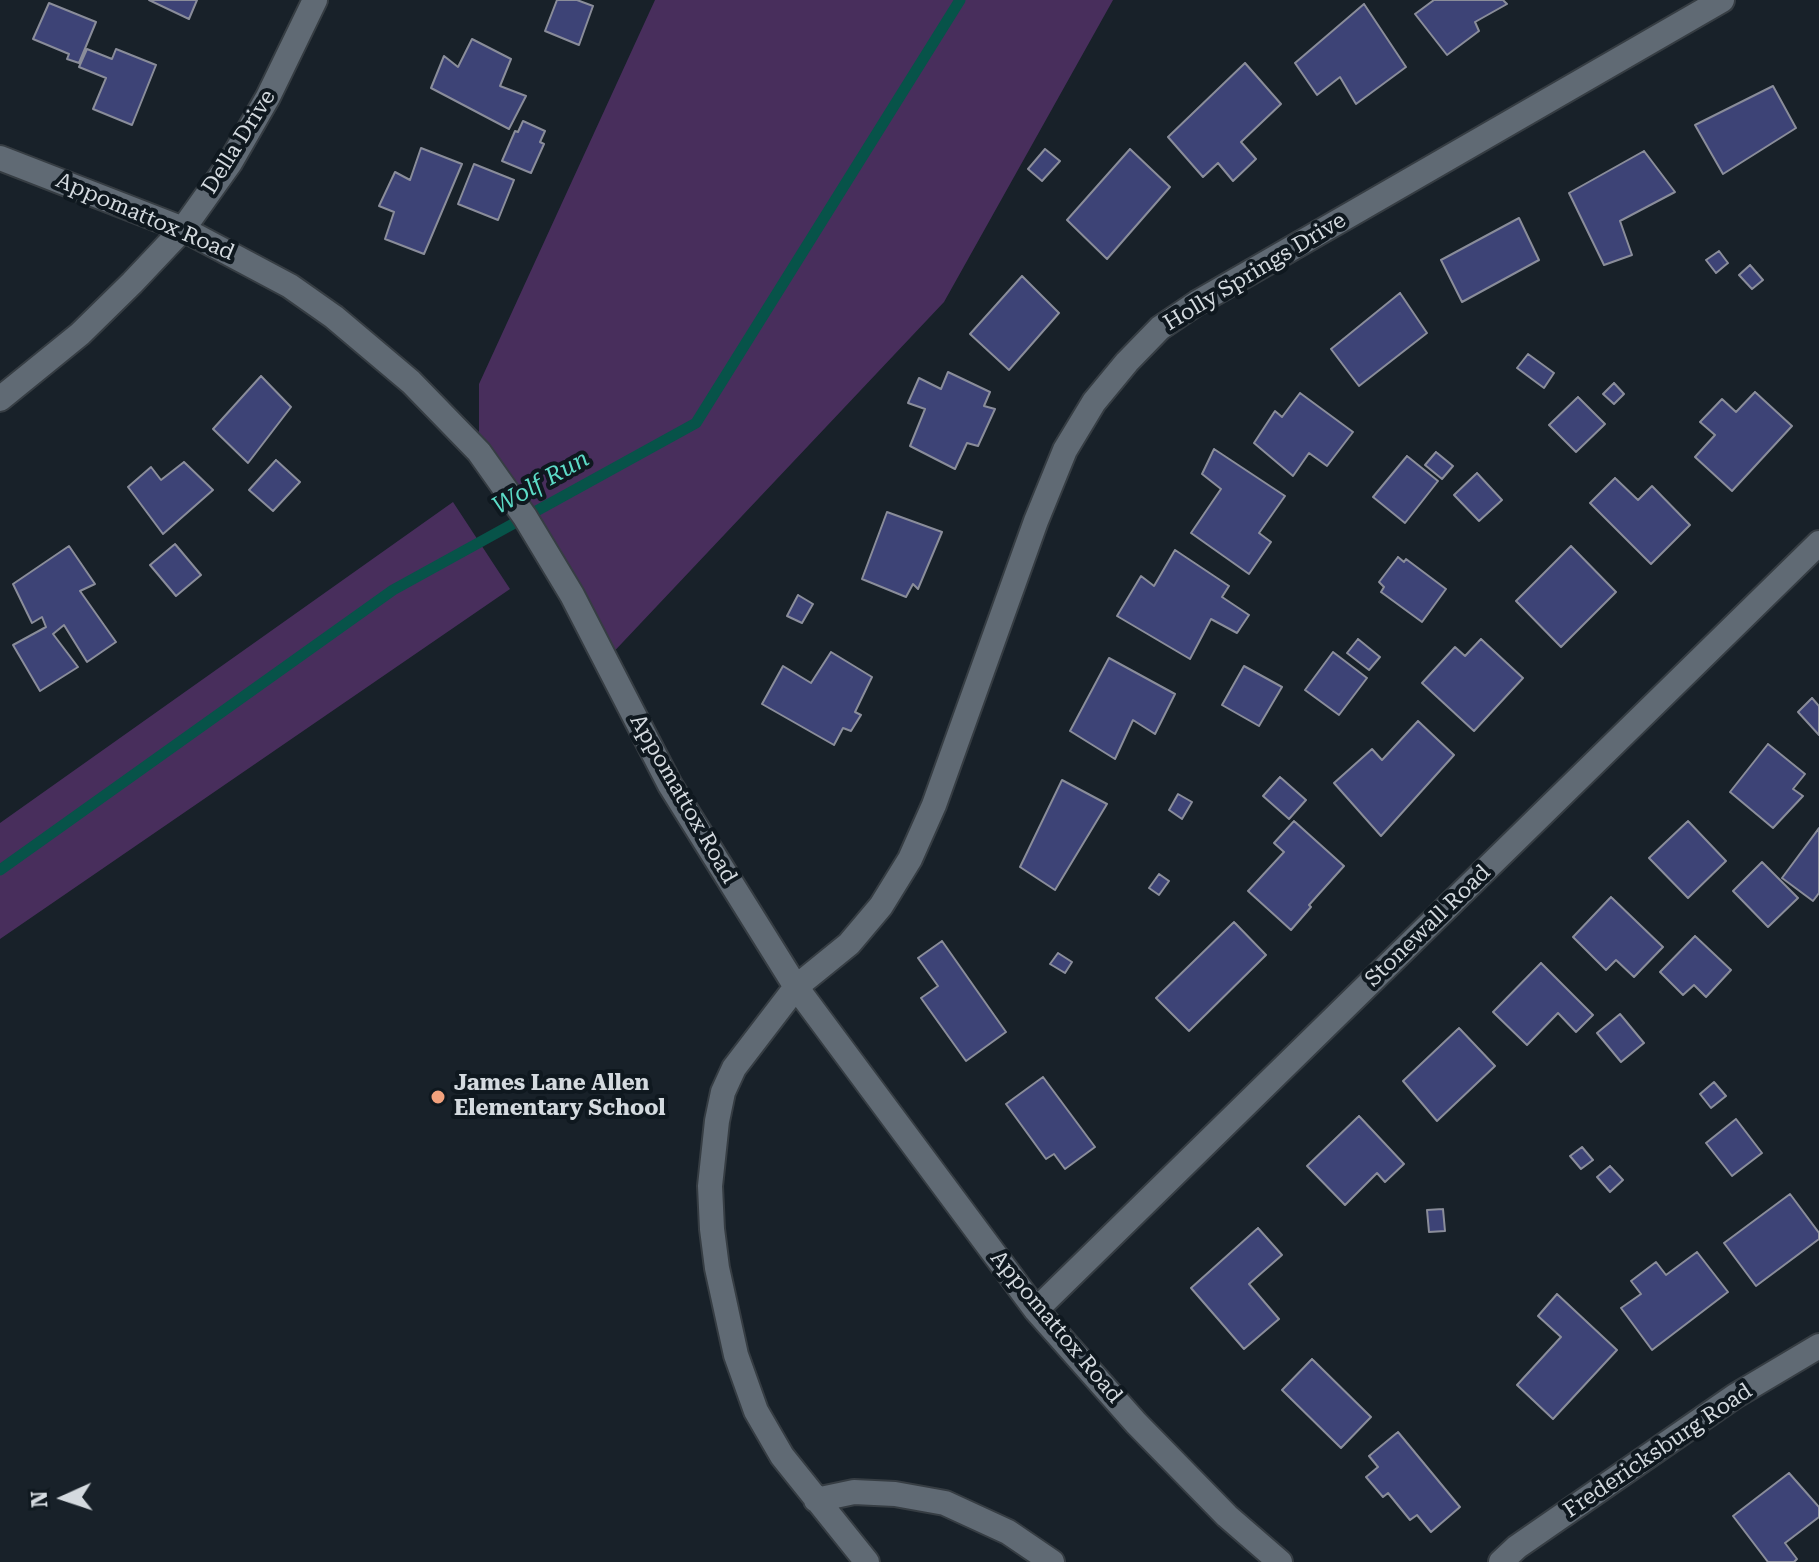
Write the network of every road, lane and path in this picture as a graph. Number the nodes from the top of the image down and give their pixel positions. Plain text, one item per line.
1 (315, 0) edge
2 (1722, 0) edge
3 (0, 158) edge
4 (183, 229) junction
5 (0, 399) edge
6 (1819, 543) edge
7 (796, 987) junction
8 (1036, 1310) junction
9 (1819, 1346) edge
10 (816, 1500) junction
11 (867, 1562) edge
12 (1052, 1562) edge
13 (1280, 1562) edge
14 (1501, 1562) edge

1 - 4 street, Della Drive
2 - 7 street, Holly Springs Drive
3 - 4 street, Appomattox Road
4 - 5 street, Della Drive
4 - 7 street, Appomattox Road
6 - 8 street, Stonewall Road
7 - 8 street, Appomattox Road
7 - 10 street, Holly Springs Drive
8 - 13 street, Appomattox Road
9 - 14 street, Fredericksburg Road
10 - 11 street, Holly Springs Drive
10 - 12 street

